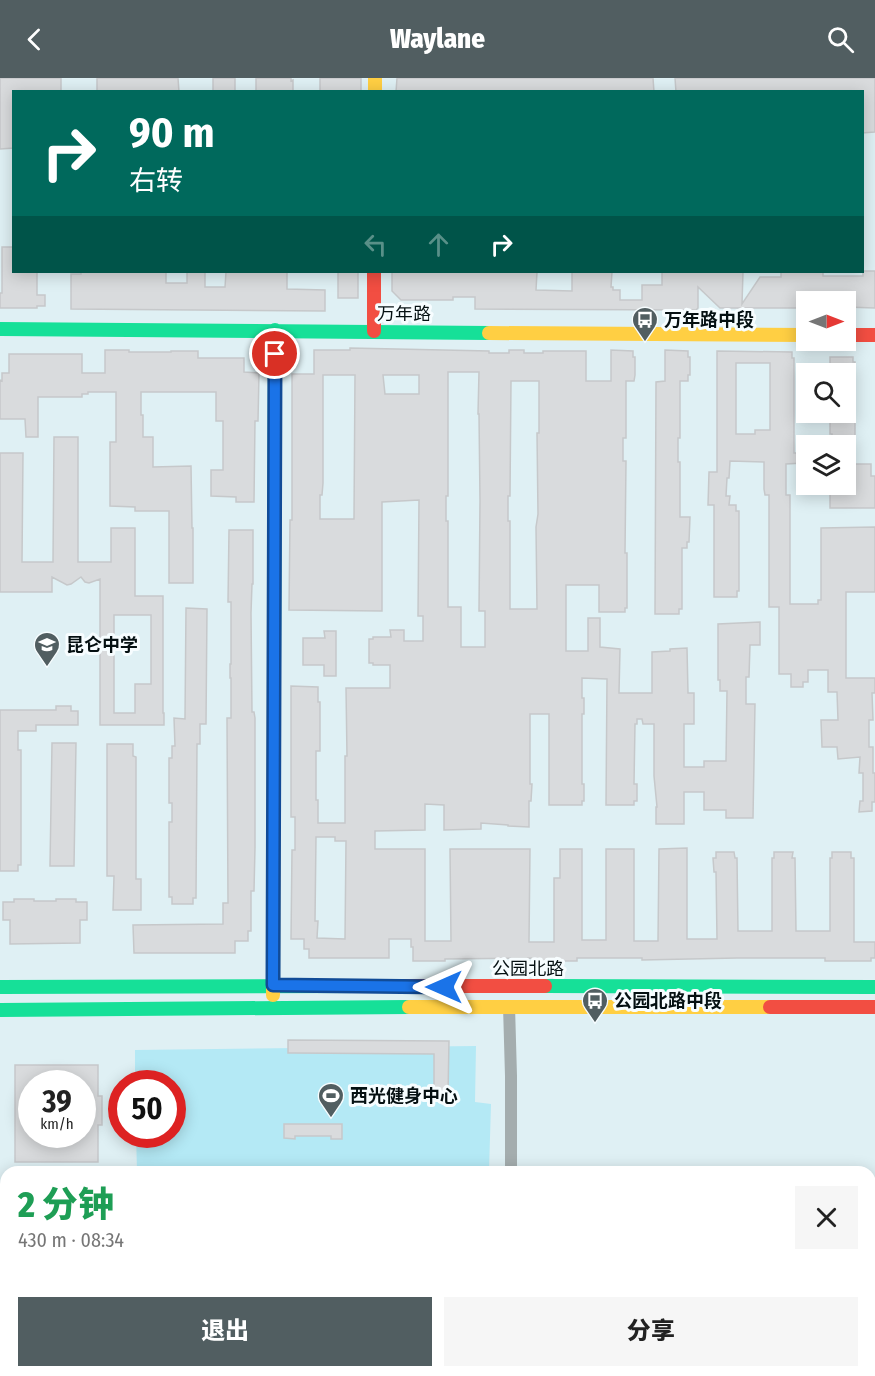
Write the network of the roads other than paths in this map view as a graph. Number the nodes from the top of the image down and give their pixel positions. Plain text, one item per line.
1 (374, 273) edge
2 (0, 329) edge
3 (275, 330) junction
4 (374, 331) junction
5 (796, 334) edge
6 (856, 335) edge
7 (875, 335) edge
8 (273, 985) junction
9 (0, 987) edge
10 (875, 987) edge
11 (509, 1006) junction
12 (875, 1007) edge
13 (273, 1008) junction
14 (0, 1010) edge
15 (511, 1166) edge

1 - 4 main road
2 - 3 main road, 万年路
3 - 4 main road, 万年路
3 - 8 main road
4 - 5 main road, 万年路
6 - 7 main road
8 - 9 main road, 公园北路
8 - 10 main road, 公园北路
8 - 13 main road
11 - 12 main road, 公园北路
11 - 13 main road, 公园北路
11 - 15 street
13 - 14 main road, 公园北路

